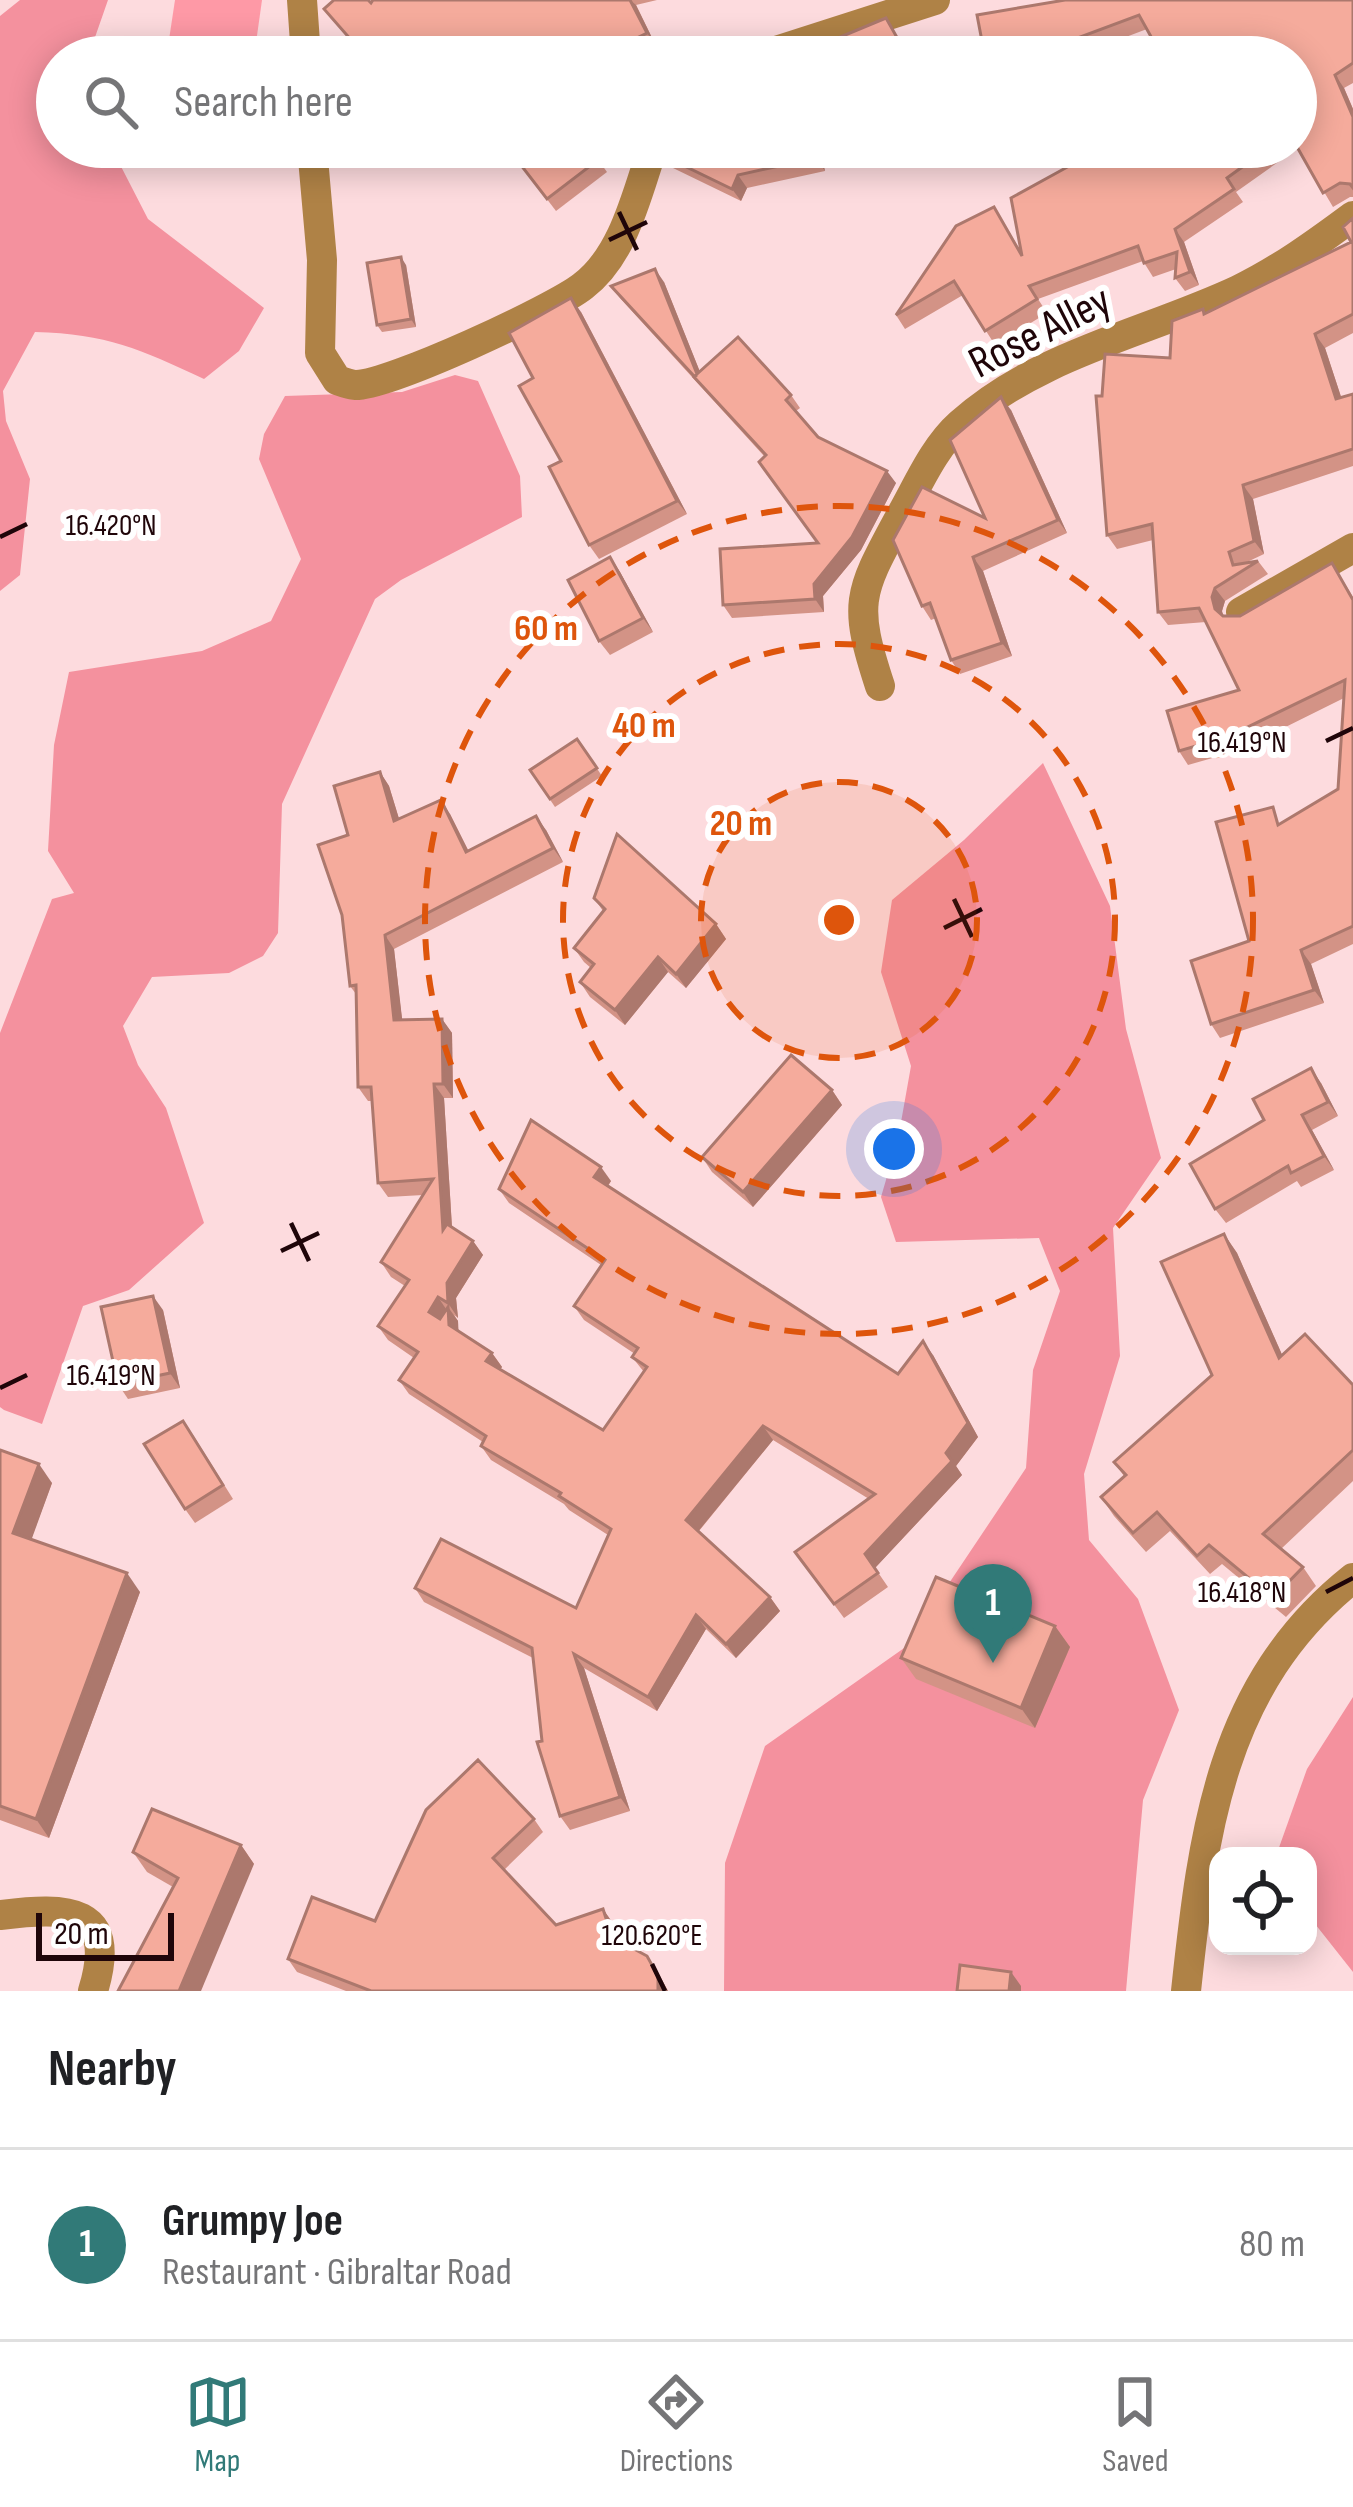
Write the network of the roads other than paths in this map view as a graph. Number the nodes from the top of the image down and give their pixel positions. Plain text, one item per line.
1 (302, 0) edge
2 (935, 0) edge
3 (305, 36) edge
4 (823, 36) edge
5 (314, 168) edge
6 (645, 168) edge
7 (1353, 216) edge
8 (1353, 548) edge
9 (1241, 612) edge
10 (880, 686) dead end
11 (1353, 1578) edge
12 (0, 1915) edge
13 (93, 1991) edge
14 (1186, 1991) edge

1 - 3 street
2 - 4 street
5 - 6 street
7 - 10 street, Rose Alley
8 - 9 street
11 - 14 street
12 - 13 street

